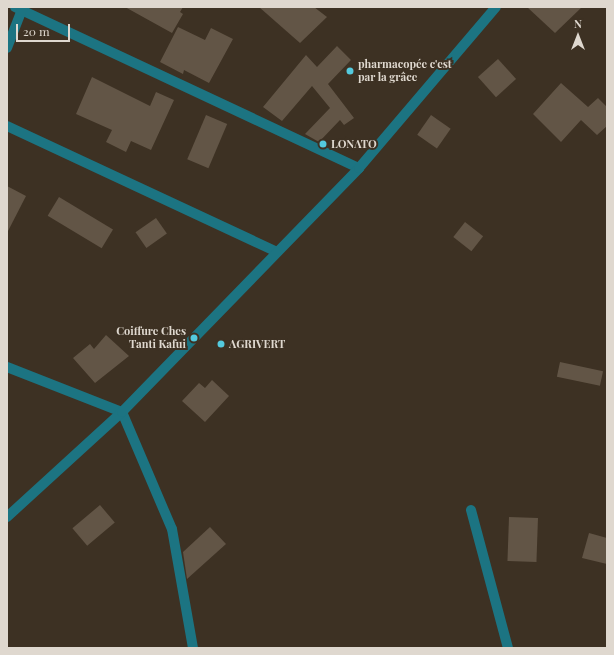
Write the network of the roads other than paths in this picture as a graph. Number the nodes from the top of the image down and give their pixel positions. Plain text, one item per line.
1 (496, 7) edge
2 (20, 8) edge
3 (7, 48) edge
4 (7, 126) edge
5 (359, 168) junction
6 (277, 252) junction
7 (7, 367) edge
8 (122, 412) junction
9 (471, 510) dead end
10 (7, 518) edge
11 (193, 648) edge
12 (508, 648) edge

1 - 5 street
2 - 3 street
2 - 5 street
4 - 6 street
5 - 6 street
6 - 8 street
7 - 8 street
8 - 10 street
8 - 11 street
9 - 12 street

